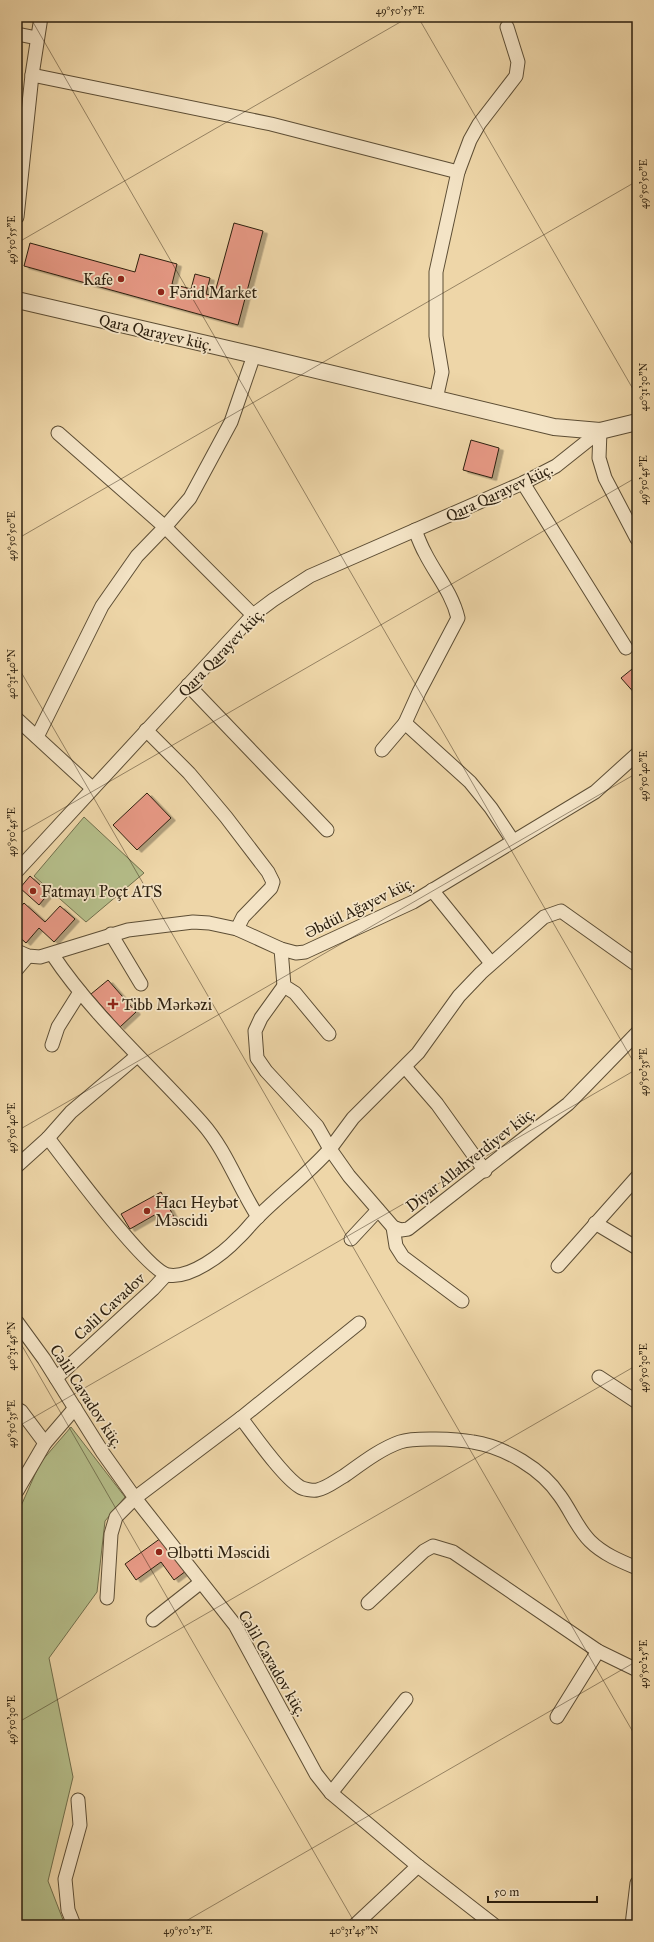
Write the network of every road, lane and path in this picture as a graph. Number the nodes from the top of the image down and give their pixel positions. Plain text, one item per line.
1 (41, 17) edge
2 (507, 27) dead end
3 (17, 34) edge
4 (37, 38) junction
5 (32, 75) junction
6 (458, 172) junction
7 (17, 217) edge
8 (17, 300) edge
9 (254, 354) junction
10 (436, 399) junction
11 (637, 422) edge
12 (600, 431) junction
13 (58, 433) dead end
14 (523, 483) junction
15 (165, 527) junction
16 (415, 530) junction
17 (637, 539) edge
18 (253, 615) junction
19 (626, 648) dead end
20 (188, 685) junction
21 (17, 719) edge
22 (405, 723) junction
23 (146, 730) junction
24 (37, 737) junction
25 (382, 750) dead end
26 (637, 754) edge
27 (92, 788) junction
28 (327, 830) dead end
29 (513, 840) junction
30 (17, 870) edge
31 (432, 890) junction
32 (237, 929) junction
33 (111, 934) junction
34 (281, 949) junction
35 (23, 953) edge
36 (52, 954) junction
37 (491, 963) junction
38 (637, 965) edge
39 (17, 970) edge
40 (141, 984) dead end
41 (284, 986) junction
42 (80, 992) junction
43 (637, 1033) edge
44 (329, 1034) dead end
45 (52, 1045) dead end
46 (137, 1056) junction
47 (405, 1067) junction
48 (48, 1138) junction
49 (330, 1149) junction
50 (17, 1166) edge
51 (484, 1171) junction
52 (637, 1177) edge
53 (378, 1210) junction
54 (258, 1217) junction
55 (595, 1223) junction
56 (393, 1227) junction
57 (351, 1239) dead end
58 (637, 1248) edge
59 (558, 1266) dead end
60 (166, 1275) junction
61 (462, 1301) dead end
62 (17, 1322) edge
63 (358, 1323) dead end
64 (56, 1378) junction
65 (599, 1378) dead end
66 (637, 1402) edge
67 (75, 1408) junction
68 (17, 1409) edge
69 (241, 1418) junction
70 (45, 1443) junction
71 (17, 1491) edge
72 (135, 1498) junction
73 (637, 1568) edge
74 (200, 1583) junction
75 (107, 1598) dead end
76 (368, 1603) dead end
77 (153, 1620) dead end
78 (598, 1652) junction
79 (637, 1670) edge
80 (406, 1698) dead end
81 (557, 1717) dead end
82 (331, 1794) junction
83 (78, 1800) dead end
84 (418, 1866) junction
85 (637, 1883) edge
86 (74, 1925) edge
87 (355, 1925) edge
88 (494, 1925) edge
89 (632, 1925) edge

1 - 4 street
2 - 6 street
3 - 4 street
4 - 5 street
5 - 6 street
5 - 7 street
6 - 10 street
8 - 9 street, Qara Qarayev küç.
9 - 10 street, Qara Qarayev küç.
9 - 15 street
10 - 12 street, Qara Qarayev küç.
11 - 12 street, Qara Qarayev küç.
12 - 14 street, Qara Qarayev küç.
12 - 17 street
13 - 15 street
14 - 16 street, Qara Qarayev küç.
14 - 19 street
15 - 18 street
15 - 24 street
16 - 18 street, Qara Qarayev küç.
16 - 22 street
18 - 20 street, Qara Qarayev küç.
20 - 23 street, Qara Qarayev küç.
20 - 28 street
21 - 24 street
22 - 25 street
22 - 29 street
23 - 27 street, Qara Qarayev küç.
23 - 32 street
24 - 27 street
26 - 29 street, Əbdül Ağayev küç.
27 - 30 street, Qara Qarayev küç.
29 - 31 street, Əbdül Ağayev küç.
31 - 34 street, Əbdül Ağayev küç.
31 - 37 street
32 - 33 street, Əbdül Ağayev küç.
32 - 34 street, Əbdül Ağayev küç.
33 - 36 street, Əbdül Ağayev küç.
33 - 40 street
34 - 41 street
35 - 36 street, Əbdül Ağayev küç.
35 - 39 street
36 - 42 street
37 - 38 street
37 - 47 street
41 - 44 street
41 - 49 street, Diyar Allahverdiyev küç.
42 - 45 street
42 - 46 street
43 - 51 street, Diyar Allahverdiyev küç.
46 - 48 street
46 - 54 street
47 - 49 street
47 - 51 street
48 - 50 street
48 - 60 street
49 - 53 street, Diyar Allahverdiyev küç.
49 - 54 street
51 - 56 street, Diyar Allahverdiyev küç.
52 - 55 street
53 - 56 street, Diyar Allahverdiyev küç.
53 - 57 street
54 - 60 street
55 - 58 street
55 - 59 street
56 - 61 street
60 - 64 street, Cəlil Cavadov
62 - 64 street, Cəlil Cavadov küç.
63 - 69 street
64 - 67 street, Cəlil Cavadov küç.
65 - 66 street
67 - 70 street
67 - 72 street, Cəlil Cavadov küç.
68 - 70 street
69 - 72 street
69 - 73 street
70 - 71 street
72 - 74 street, Cəlil Cavadov küç.
72 - 75 street
74 - 77 street
74 - 82 street, Cəlil Cavadov küç.
76 - 78 street
78 - 79 street
78 - 81 street
80 - 82 street
82 - 84 street, Cəlil Cavadov küç.
83 - 86 street
84 - 87 street
84 - 88 street, Cəlil Cavadov küç.
85 - 89 street

